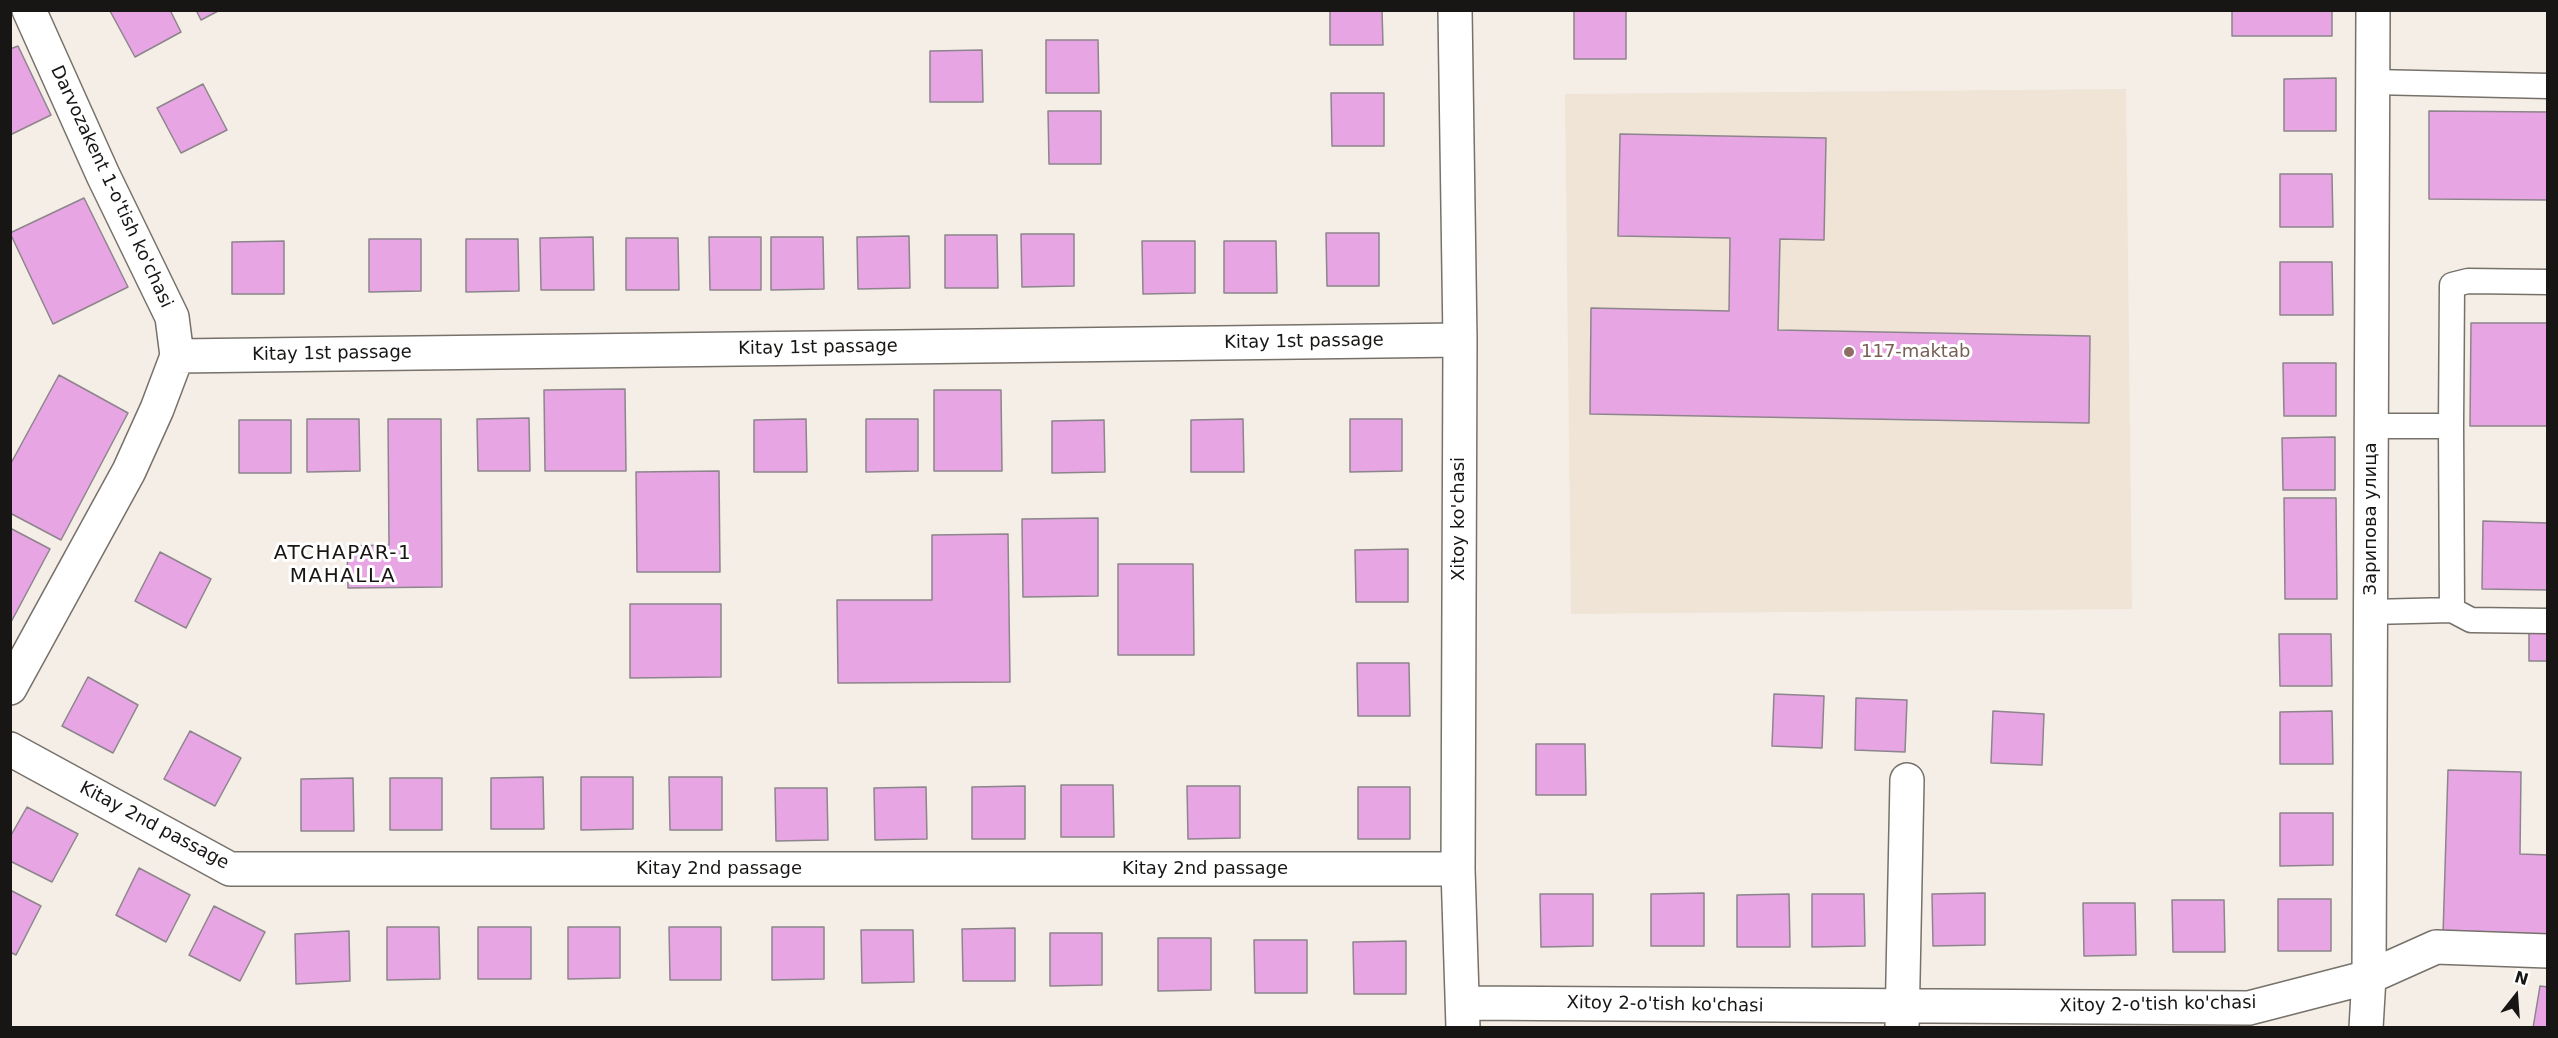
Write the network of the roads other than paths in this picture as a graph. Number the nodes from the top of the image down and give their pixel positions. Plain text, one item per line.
1 (29, 10) edge
2 (1455, 10) edge
3 (2373, 10) edge
4 (2373, 82) junction
5 (2547, 86) edge
6 (2547, 282) edge
7 (1460, 340) junction
8 (177, 356) junction
9 (2372, 426) junction
10 (2451, 426) junction
11 (2452, 610) junction
12 (2371, 612) junction
13 (2547, 621) edge
14 (10, 688) edge
15 (10, 749) edge
16 (1907, 780) dead end
17 (1458, 868) junction
18 (2547, 951) edge
19 (2369, 977) junction
20 (1463, 1015) edge
21 (1902, 1017) edge
22 (2366, 1028) edge

1 - 8 street, Darvozakent 1-o'tish ko'chasi
2 - 7 street, Xitoy ko'chasi
3 - 4 street, Зарипова улица
4 - 5 lane
4 - 9 street, Зарипова улица
6 - 10 lane
7 - 8 street, Kitay 1st passage
7 - 17 street, Xitoy ko'chasi
8 - 14 street, Darvozakent 1-o'tish ko'chasi
9 - 10 lane
9 - 12 street, Зарипова улица
10 - 11 lane
11 - 12 lane
11 - 13 lane
12 - 19 street, Зарипова улица
15 - 17 street, Kitay 2nd passage
16 - 21 street
17 - 20 street, Xitoy ko'chasi
18 - 19 street, Xitoy 2-o'tish ko'chasi
19 - 21 street, Xitoy 2-o'tish ko'chasi
19 - 22 street, Зарипова улица
20 - 21 street, Xitoy 2-o'tish ko'chasi

